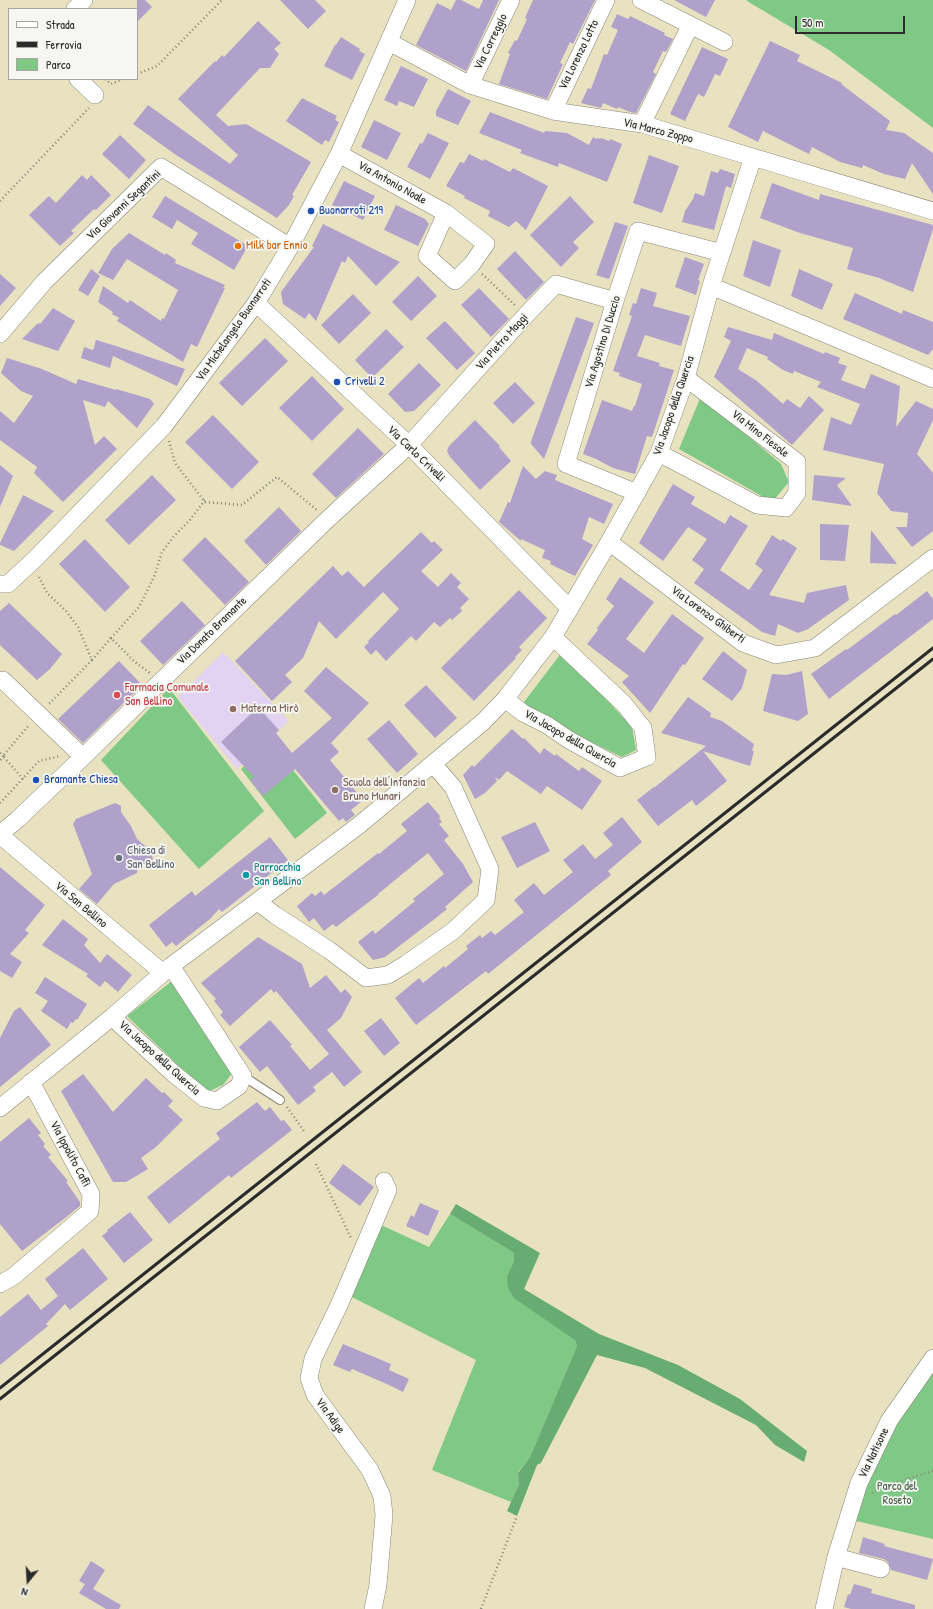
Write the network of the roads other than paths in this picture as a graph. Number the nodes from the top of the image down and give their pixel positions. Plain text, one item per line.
1 (84, 0) edge
2 (407, 0) edge
3 (511, 0) edge
4 (606, 0) edge
5 (641, 0) edge
6 (76, 8) edge
7 (690, 26) junction
8 (388, 42) junction
9 (724, 42) dead end
10 (79, 80) edge
11 (470, 85) junction
12 (98, 96) road end
13 (552, 111) junction
14 (642, 124) junction
15 (339, 154) junction
16 (753, 157) junction
17 (933, 212) edge
18 (446, 213) junction
19 (290, 247) junction
20 (722, 253) junction
21 (712, 286) junction
22 (615, 301) junction
23 (256, 303) junction
24 (0, 334) edge
25 (686, 378) junction
26 (933, 379) edge
27 (408, 446) junction
28 (659, 453) junction
29 (637, 493) junction
30 (609, 542) junction
31 (933, 558) edge
32 (0, 584) edge
33 (570, 609) junction
34 (553, 637) junction
35 (3, 680) dead end
36 (504, 699) junction
37 (80, 754) junction
38 (433, 764) junction
39 (0, 835) edge
40 (258, 902) junction
41 (167, 970) junction
42 (112, 1017) junction
43 (243, 1076) junction
44 (31, 1082) junction
45 (280, 1100) dead end
46 (0, 1108) edge
47 (384, 1181) dead end
48 (0, 1284) edge
49 (933, 1358) edge
50 (836, 1558) junction
51 (881, 1569) dead end
52 (373, 1609) edge
53 (824, 1609) edge

1 - 6 street
2 - 8 street, Via Michelangelo Buonarroti
3 - 11 street, Via Correggio
4 - 13 street, Via Lorenzo Lotto
5 - 7 street
7 - 9 street
7 - 14 street
8 - 11 street, Via Marco Zoppo
8 - 15 street, Via Michelangelo Buonarroti
10 - 12 street
11 - 13 street, Via Marco Zoppo
13 - 14 street, Via Marco Zoppo
14 - 16 street, Via Marco Zoppo
15 - 18 street, Via Antonio Noale
15 - 19 street, Via Michelangelo Buonarroti
16 - 17 street, Via Marco Zoppo
16 - 20 street, Via Jacopo della Quercia
18 - 18 street, Via Antonio Noale
19 - 23 street, Via Michelangelo Buonarroti
19 - 24 street, Via Giovanni Segantini
20 - 21 street, Via Jacopo della Quercia
20 - 22 street, Via Agostino Di Duccio
21 - 25 street, Via Jacopo della Quercia
21 - 26 street
22 - 27 street, Via Pietro Maggi
22 - 29 street, Via Agostino Di Duccio
23 - 27 street, Via Carlo Crivelli
23 - 32 street, Via Michelangelo Buonarroti
25 - 28 street, Via Jacopo della Quercia
25 - 28 street, Via Mino Fiesole
27 - 33 street, Via Carlo Crivelli
27 - 37 street, Via Donato Bramante
28 - 29 street, Via Jacopo della Quercia
29 - 30 street, Via Jacopo della Quercia
30 - 31 street, Via Lorenzo Ghiberti
30 - 33 street, Via Jacopo della Quercia
33 - 34 street, Via Jacopo della Quercia
34 - 36 street, Via Jacopo della Quercia
34 - 36 street, Via Jacopo della Quercia
35 - 37 street
36 - 38 street, Via Jacopo della Quercia
37 - 39 street, Via Donato Bramante
38 - 40 street, Via Jacopo della Quercia
38 - 40 street
39 - 41 street, Via San Bellino
40 - 41 street, Via Jacopo della Quercia
41 - 42 street, Via Jacopo della Quercia
41 - 43 street
42 - 43 street, Via Jacopo della Quercia
42 - 44 street, Via Jacopo della Quercia
43 - 45 lane
44 - 46 street, Via Jacopo della Quercia
44 - 48 street, Via Ippolito Caffi
47 - 52 street, Via Adige
49 - 50 street, Via Natisone
50 - 51 street
50 - 53 street, Via Natisone

